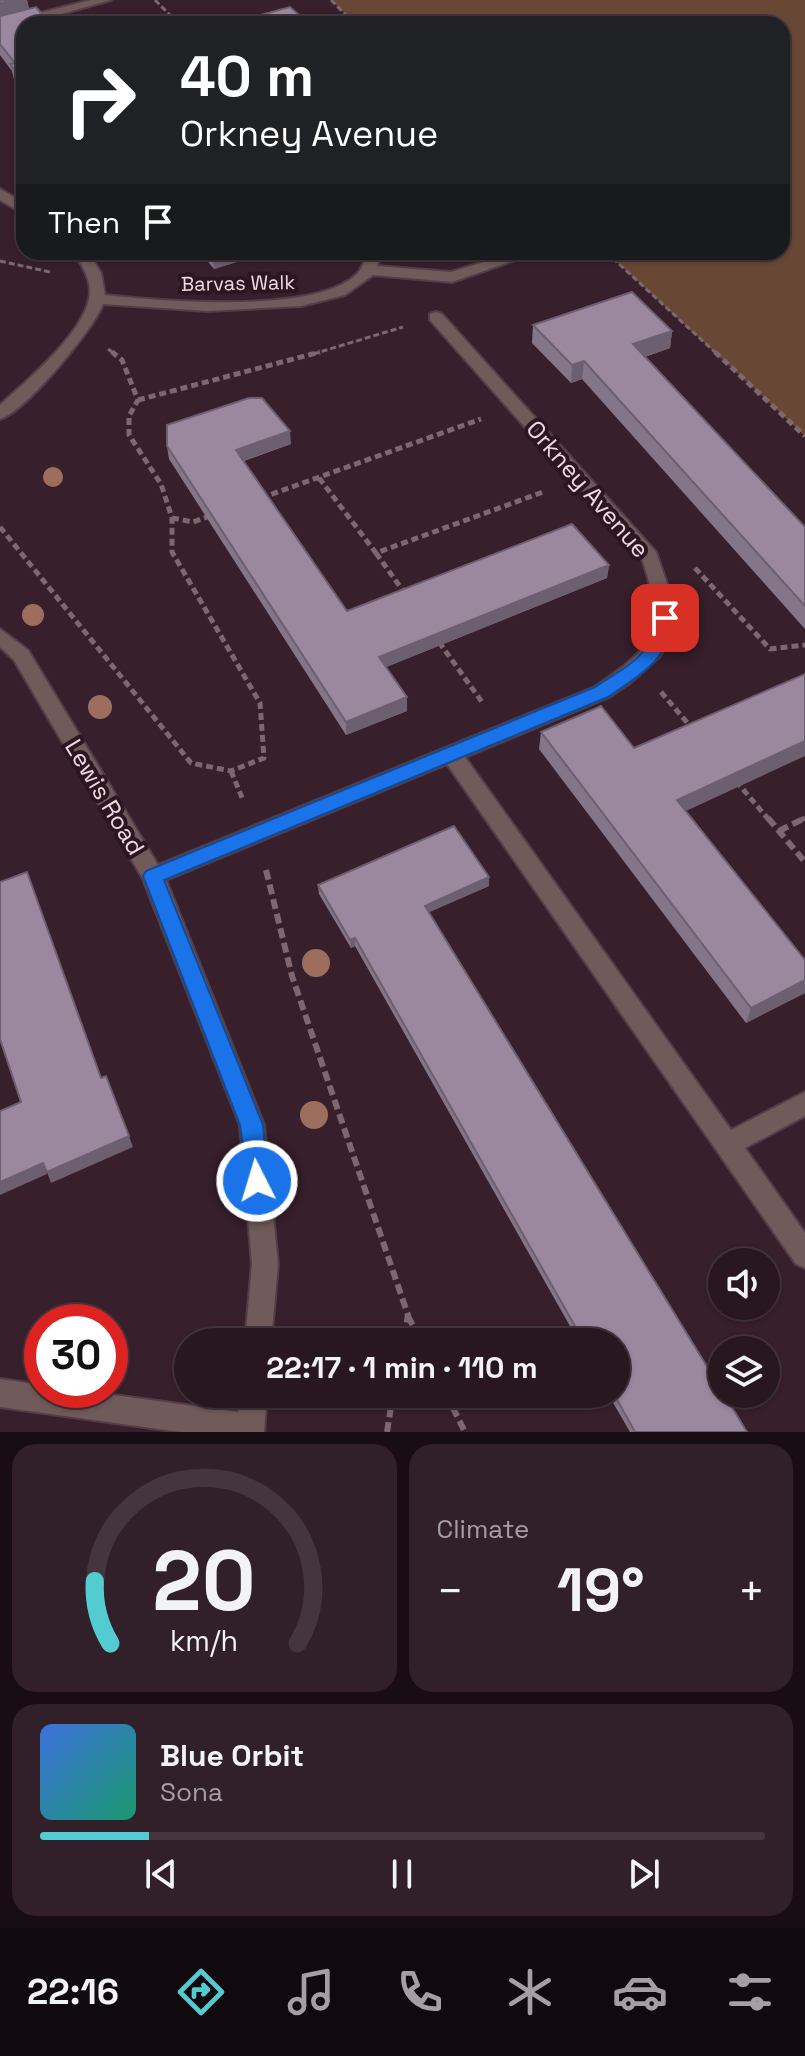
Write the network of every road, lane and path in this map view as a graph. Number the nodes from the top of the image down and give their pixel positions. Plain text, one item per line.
1 (105, 0) edge
2 (155, 0) edge
3 (331, 0) edge
4 (43, 16) edge
5 (171, 16) edge
6 (347, 16) edge
7 (86, 260) edge
8 (373, 260) edge
9 (506, 260) edge
10 (615, 260) edge
11 (371, 270) junction
12 (97, 299) junction
13 (436, 317) joint
14 (81, 330) junction
15 (138, 400) junction
16 (515, 406) junction
17 (0, 414) edge
18 (805, 436) edge
19 (319, 478) junction
20 (582, 478) junction
21 (249, 502) edge
22 (221, 512) edge
23 (172, 518) junction
24 (0, 527) edge
25 (376, 553) junction
26 (650, 557) junction
27 (413, 605) edge
28 (431, 630) edge
29 (0, 636) edge
30 (805, 645) edge
31 (640, 667) junction
32 (504, 733) junction
33 (699, 737) edge
34 (451, 753) junction
35 (231, 771) junction
36 (729, 773) edge
37 (805, 818) edge
38 (257, 831) junction
39 (779, 831) junction
40 (805, 862) edge
41 (153, 876) junction
42 (805, 1103) edge
43 (727, 1145) junction
44 (805, 1255) edge
45 (408, 1315) junction
46 (259, 1328) edge
47 (406, 1328) edge
48 (414, 1328) edge
49 (0, 1393) edge
50 (252, 1408) edge
51 (391, 1408) edge
52 (453, 1408) edge
53 (250, 1430) edge
54 (387, 1432) edge
55 (465, 1432) edge

1 - 4 street
2 - 5 path
3 - 6 path
7 - 12 street
8 - 11 street
9 - 11 street
10 - 18 path
11 - 12 street, Barvas Walk
12 - 14 street
13 - 15 path
13 - 16 street, Orkney Avenue
14 - 15 path
14 - 17 street
15 - 23 path
16 - 19 path
16 - 20 street, Orkney Avenue
19 - 21 path
19 - 25 path
20 - 25 path
20 - 26 street, Orkney Avenue
22 - 23 path
23 - 35 path
24 - 35 path
25 - 27 path
26 - 30 path
26 - 31 street, Orkney Avenue
28 - 32 path
29 - 41 street, Lewis Road
31 - 32 street, Orkney Avenue
31 - 33 path
32 - 34 street, Orkney Avenue
34 - 38 street, Orkney Avenue
34 - 43 street
35 - 38 path
36 - 39 path
37 - 39 path
38 - 41 street, Orkney Avenue
38 - 45 path
39 - 40 path
41 - 46 street, Lewis Road
42 - 43 street
43 - 44 street
45 - 47 path
45 - 48 path
49 - 53 street
50 - 53 street
51 - 54 path
52 - 55 path

